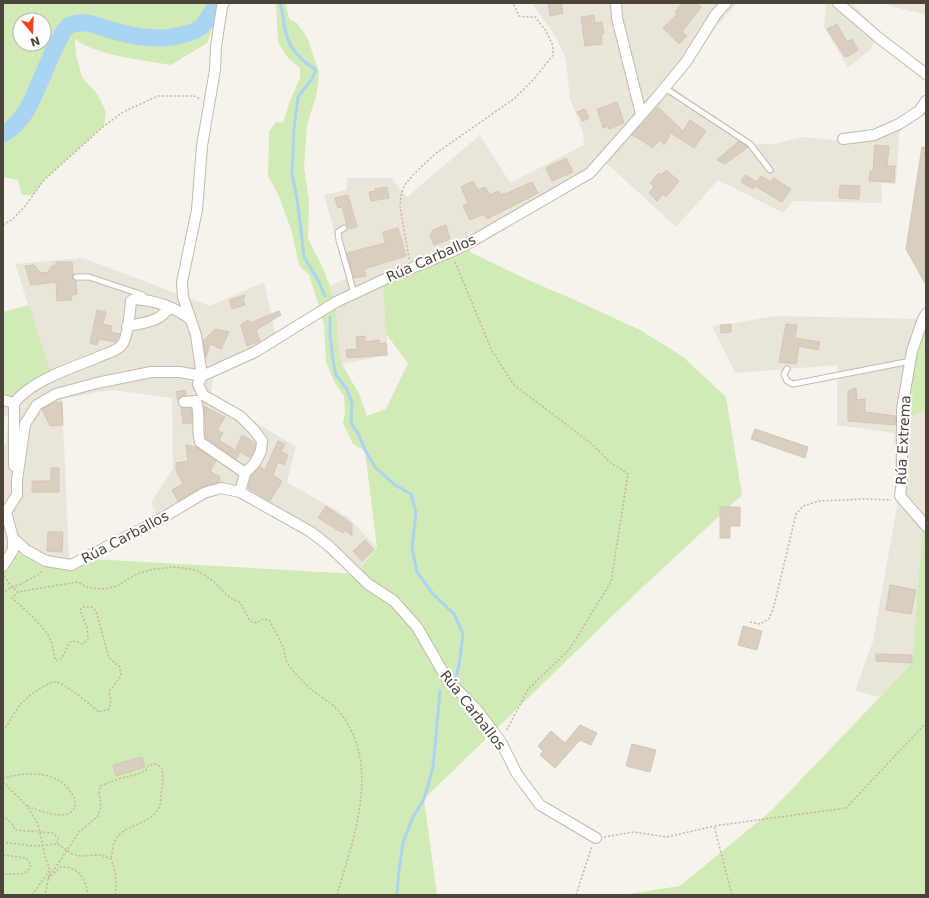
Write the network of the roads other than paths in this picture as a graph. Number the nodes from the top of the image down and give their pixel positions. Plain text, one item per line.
1 (224, 3) edge
2 (616, 3) edge
3 (726, 3) edge
4 (838, 3) edge
5 (926, 74) edge
6 (665, 88) junction
7 (926, 101) edge
8 (641, 114) junction
9 (843, 139) dead end
10 (770, 170) dead end
11 (344, 228) dead end
12 (76, 277) dead end
13 (354, 293) junction
14 (144, 299) junction
15 (169, 307) junction
16 (926, 314) edge
17 (192, 320) junction
18 (127, 327) junction
19 (911, 361) junction
20 (787, 369) dead end
21 (202, 376) junction
22 (3, 400) edge
23 (184, 402) dead end
24 (14, 403) junction
25 (245, 473) junction
26 (17, 480) junction
27 (240, 492) junction
28 (4, 513) edge
29 (926, 526) edge
30 (13, 538) junction
31 (3, 566) edge
32 (596, 838) road end

1 - 17 street
2 - 8 street
3 - 6 street, Rúa Carballos
4 - 5 street
6 - 8 street, Rúa Carballos
6 - 10 lane
7 - 9 street
8 - 13 street, Rúa Carballos
11 - 13 lane
12 - 14 lane
13 - 21 street, Rúa Carballos
14 - 15 street
14 - 18 street
15 - 17 street
15 - 18 street
16 - 19 street, Rúa Extrema
17 - 21 street
18 - 24 street
19 - 20 lane
19 - 29 street, Rúa Extrema
21 - 25 street
21 - 26 street
22 - 24 street
23 - 25 street
24 - 26 street
25 - 27 street
26 - 28 street
27 - 30 street, Rúa Carballos
27 - 32 street, Rúa Carballos
28 - 30 street
30 - 31 street

